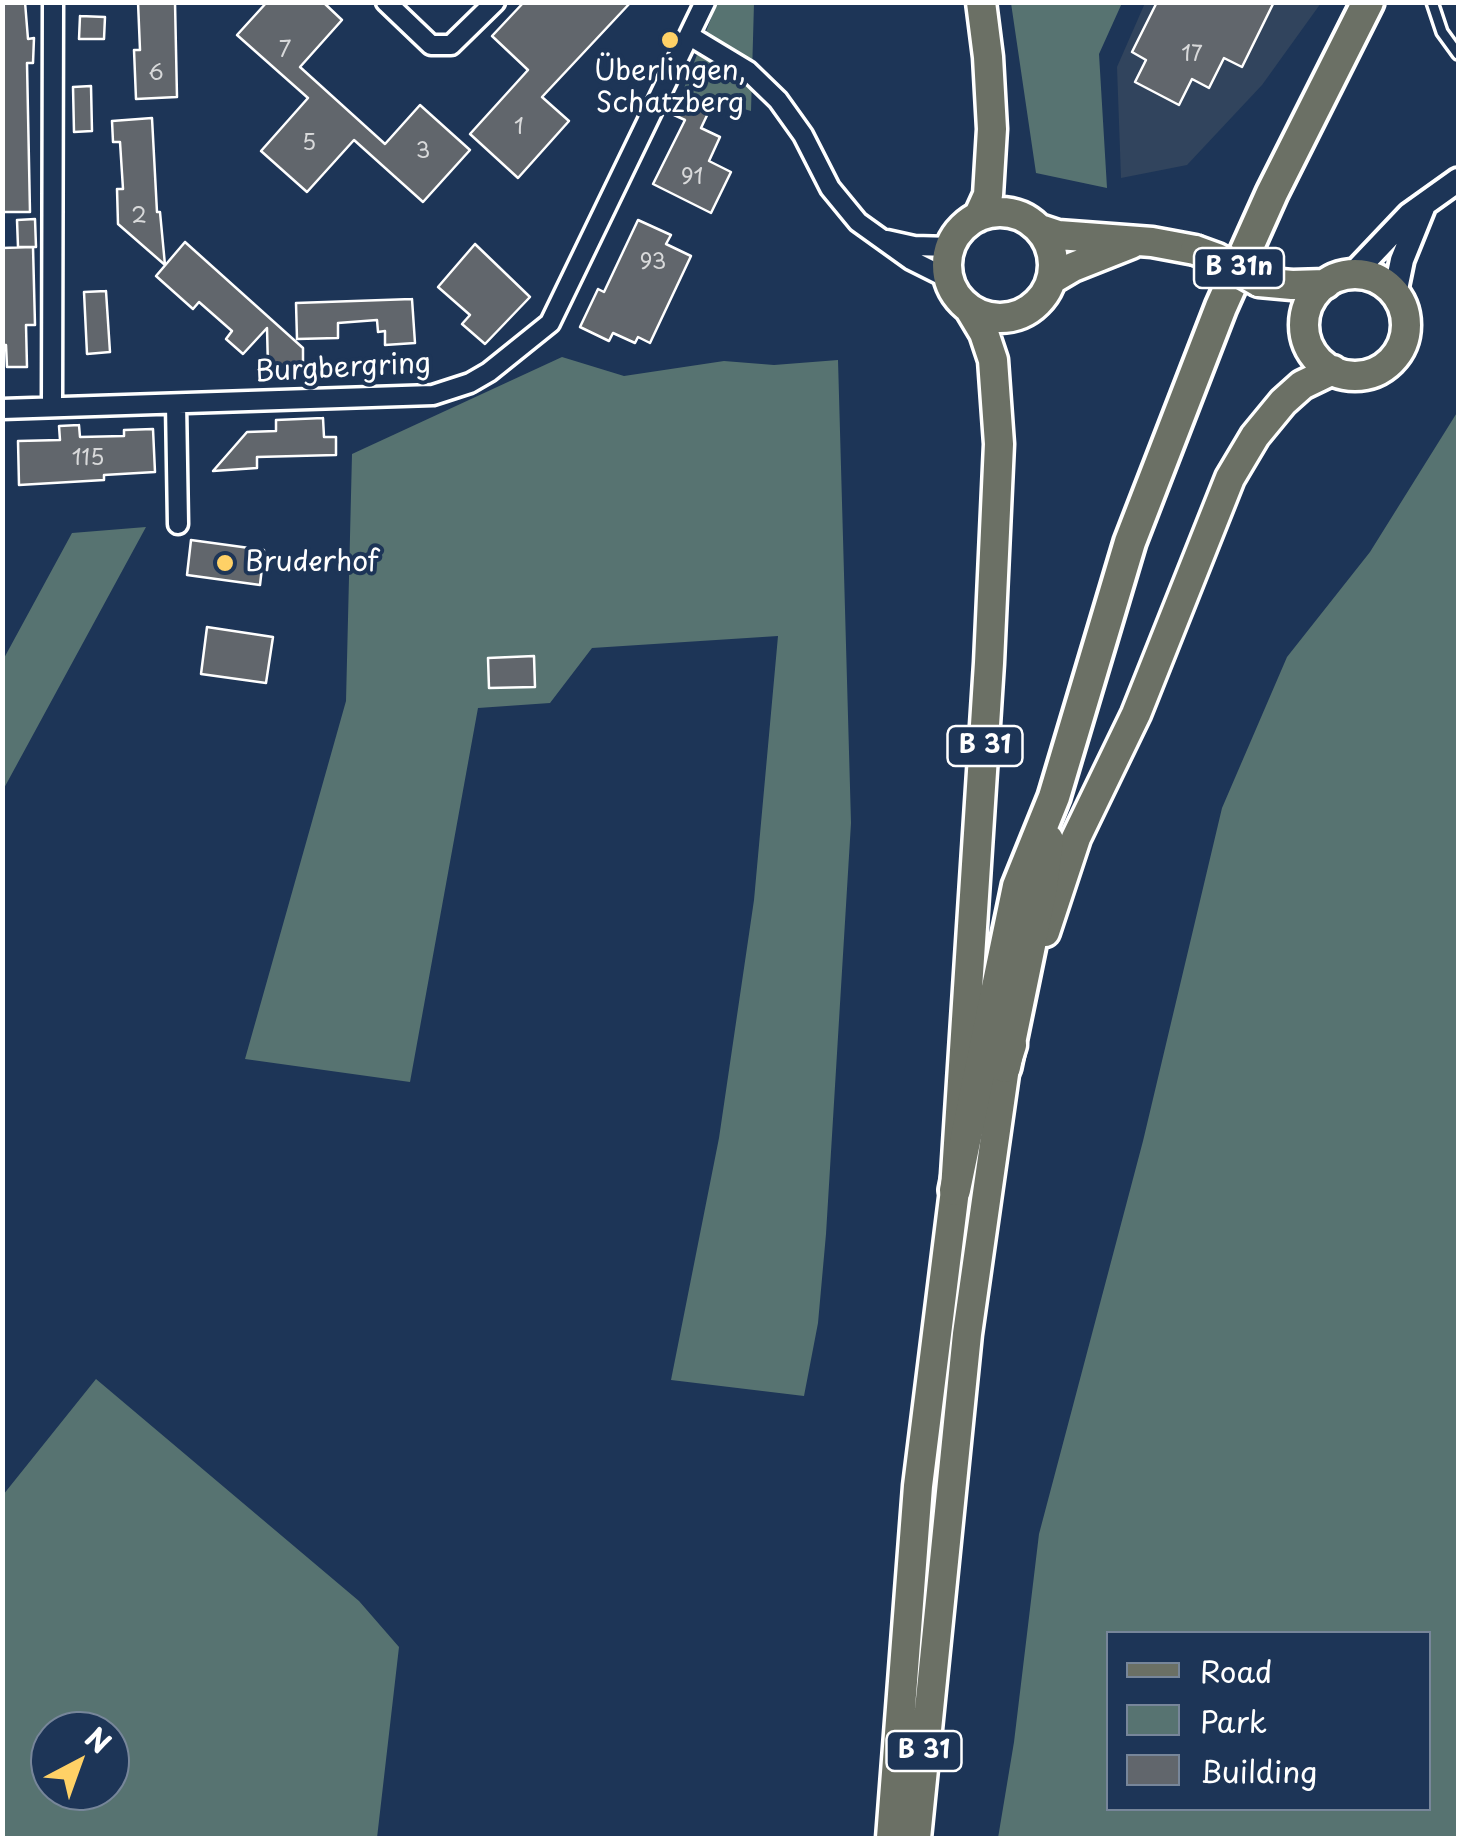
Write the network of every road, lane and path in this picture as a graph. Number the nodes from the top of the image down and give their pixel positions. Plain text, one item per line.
1 (53, 2) edge
2 (386, 2) edge
3 (495, 2) edge
4 (705, 2) edge
5 (981, 2) edge
6 (1368, 2) edge
7 (1432, 2) edge
8 (690, 36) junction
9 (1458, 54) edge
10 (992, 129) junction
11 (1458, 180) edge
12 (1424, 203) junction
13 (978, 217) junction
14 (1028, 222) junction
15 (876, 238) junction
16 (1137, 241) junction
17 (951, 247) junction
18 (1353, 274) junction
19 (949, 279) junction
20 (1051, 280) junction
21 (1259, 282) junction
22 (1326, 284) junction
23 (1395, 294) junction
24 (969, 308) junction
25 (1305, 329) junction
26 (1332, 370) junction
27 (176, 404) junction
28 (52, 406) junction
29 (2, 409) edge
30 (178, 524) dead end
31 (1054, 798) junction
32 (1005, 1067) junction
33 (955, 1190) junction
34 (891, 1838) edge
35 (916, 1838) edge

1 - 28 street
2 - 3 street
4 - 8 street, Burgbergring
5 - 10 main road
6 - 31 highway, B 31n
7 - 9 lane
8 - 15 street
8 - 27 street, Burgbergring
10 - 13 main road
10 - 14 main road
11 - 12 street
12 - 18 street
12 - 23 street
13 - 14 main road
13 - 17 main road
14 - 16 main road
14 - 20 main road
15 - 17 street
15 - 19 street
16 - 20 main road
16 - 21 main road, bridge
17 - 19 main road
18 - 22 main road
18 - 23 main road
19 - 24 main road, B 31
20 - 24 main road
21 - 22 main road
21 - 25 main road
22 - 25 main road
23 - 26 main road, B 31
24 - 33 main road, B 31
25 - 26 main road
26 - 32 main road, B 31
27 - 28 street, Burgbergring
27 - 30 street
28 - 29 street, Burgbergring
31 - 32 highway, B 31n
31 - 33 highway, B 31n
32 - 35 main road, B 31
33 - 34 main road, B 31

